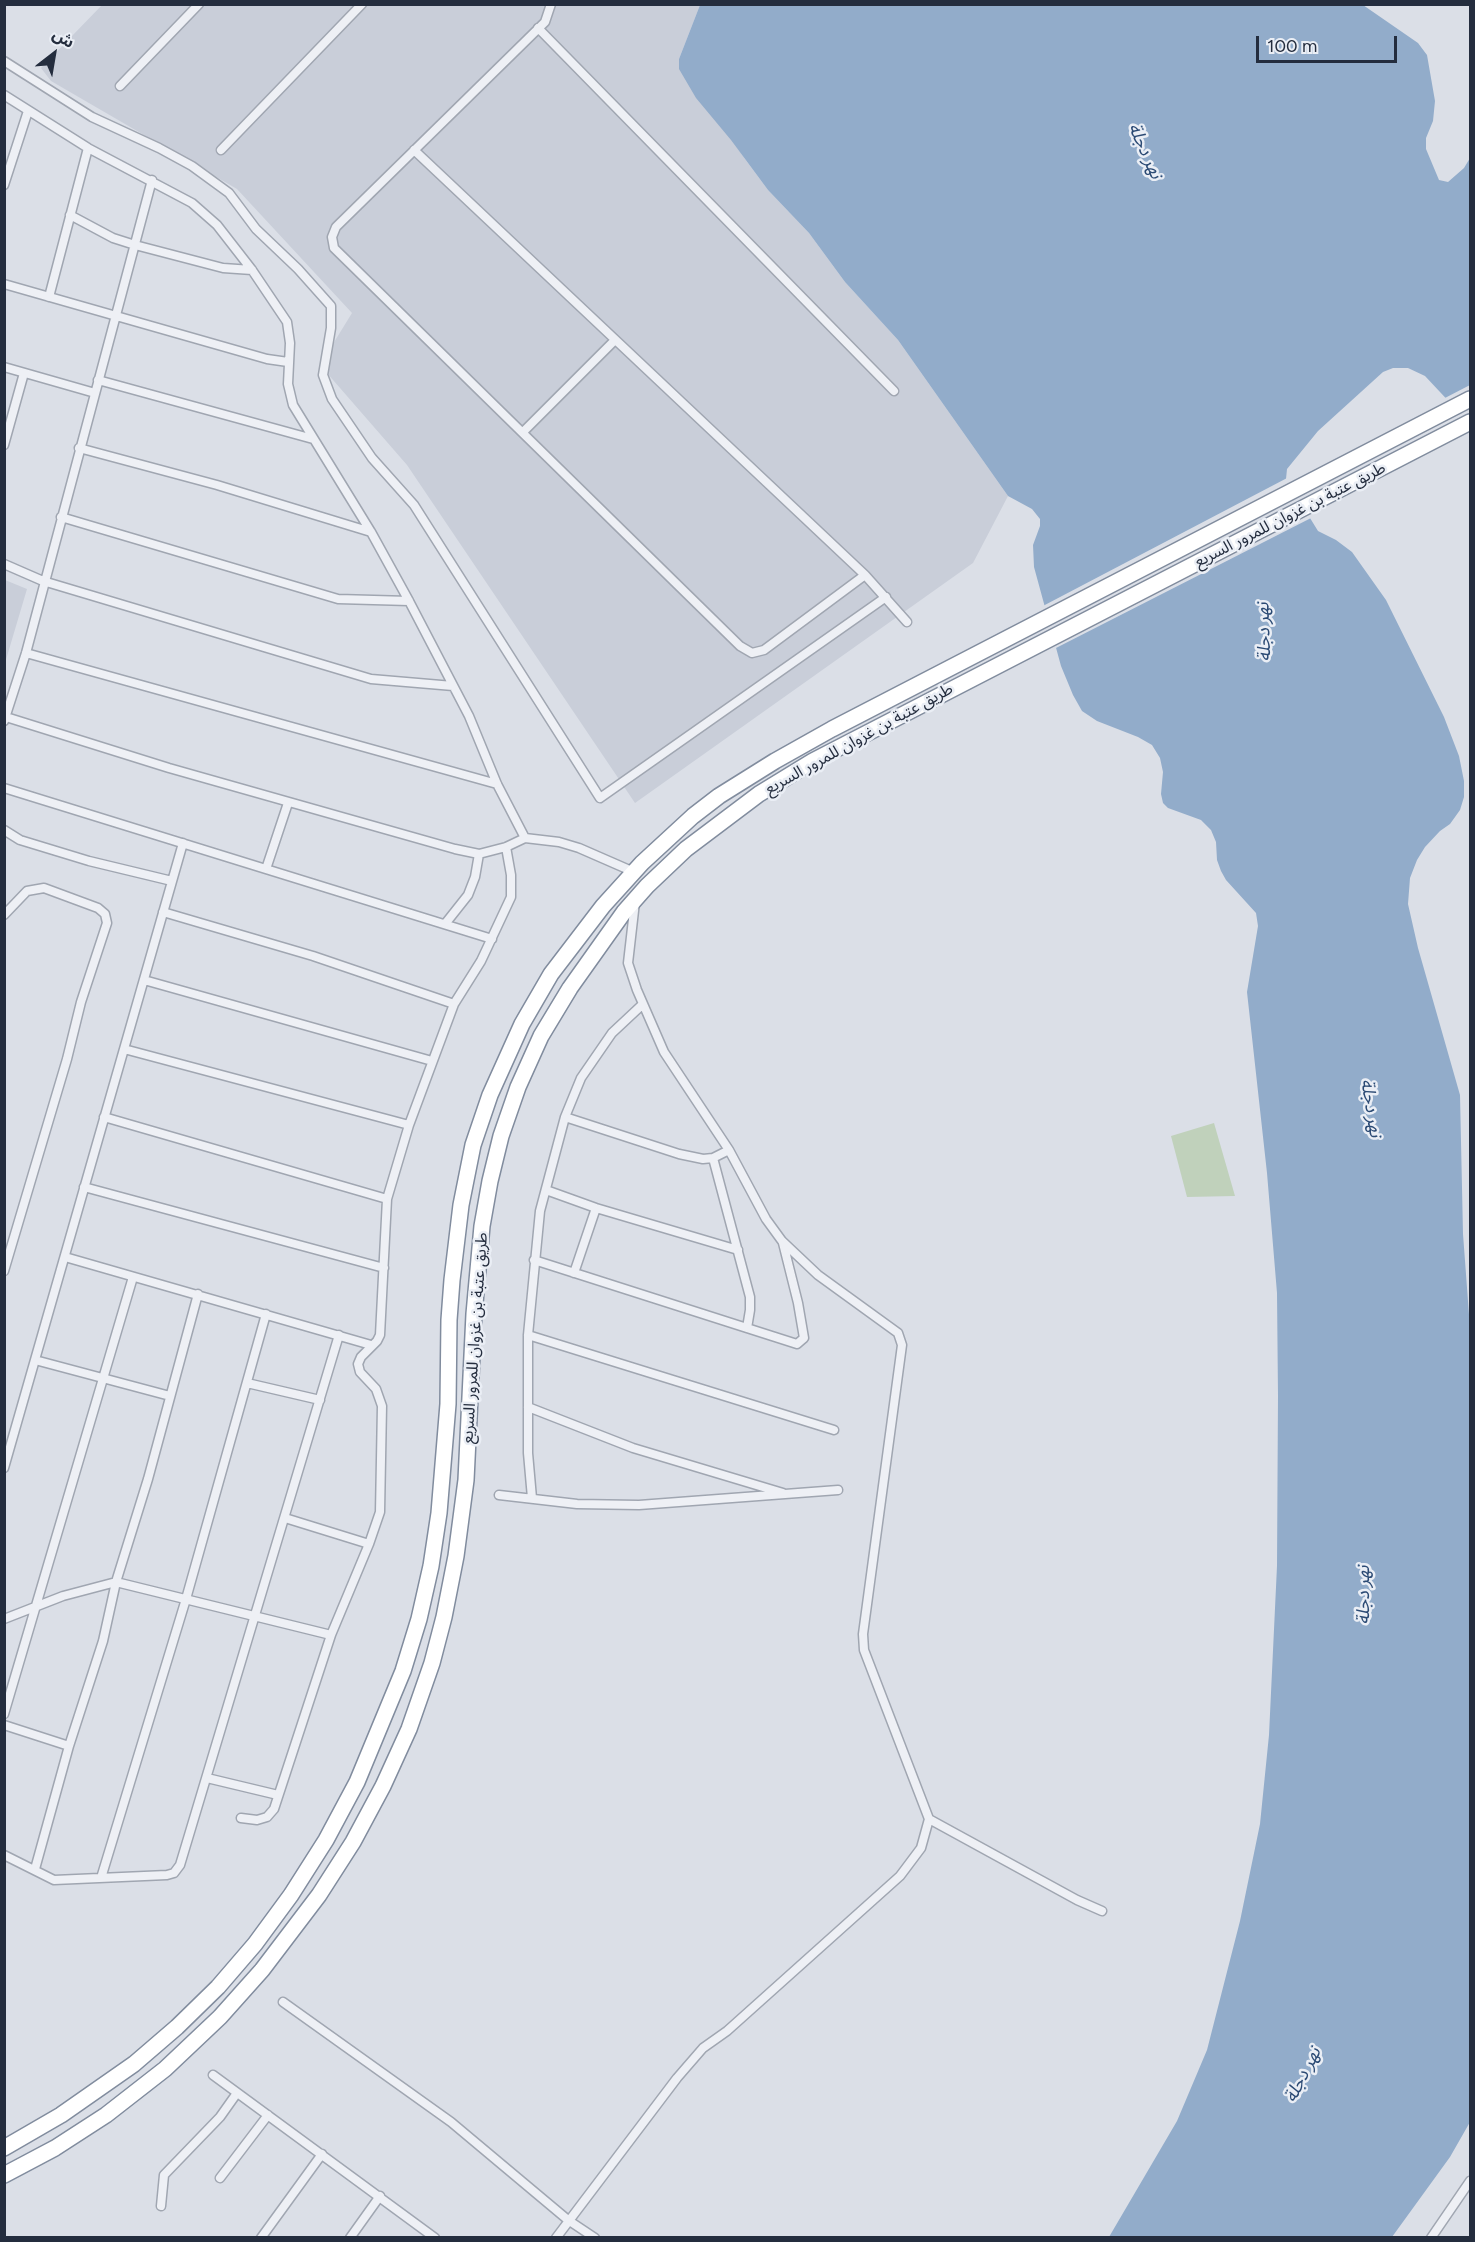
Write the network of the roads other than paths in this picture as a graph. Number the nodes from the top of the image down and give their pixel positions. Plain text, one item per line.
1 (199, 4) edge
2 (362, 4) edge
3 (551, 4) edge
4 (538, 28) junction
5 (4, 61) edge
6 (120, 87) dead end
7 (4, 95) edge
8 (28, 111) junction
9 (88, 148) junction
10 (221, 150) dead end
11 (414, 150) junction
12 (152, 180) junction
13 (4, 185) edge
14 (70, 215) junction
15 (135, 245) junction
16 (252, 270) junction
17 (4, 284) edge
18 (49, 297) junction
19 (116, 316) junction
20 (614, 341) junction
21 (288, 362) junction
22 (4, 367) edge
23 (24, 373) junction
24 (98, 380) junction
25 (894, 391) dead end
26 (94, 393) junction
27 (1470, 399) edge
28 (1470, 422) edge
29 (523, 432) junction
30 (313, 440) junction
31 (4, 445) edge
32 (80, 448) junction
33 (61, 518) junction
34 (370, 532) junction
35 (4, 564) edge
36 (866, 575) junction
37 (43, 581) junction
38 (886, 597) junction
39 (409, 601) junction
40 (907, 622) dead end
41 (26, 653) junction
42 (453, 686) junction
43 (5, 719) edge
44 (497, 784) junction
45 (4, 788) edge
46 (288, 803) junction
47 (4, 830) edge
48 (525, 838) junction
49 (183, 843) junction
50 (506, 847) junction
51 (479, 854) junction
52 (266, 869) junction
53 (634, 872) junction
54 (172, 881) junction
55 (636, 899) junction
56 (163, 912) junction
57 (4, 915) edge
58 (445, 924) junction
59 (492, 939) junction
60 (144, 980) junction
61 (454, 1004) junction
62 (643, 1004) junction
63 (124, 1049) junction
64 (432, 1061) junction
65 (105, 1117) junction
66 (565, 1117) junction
67 (409, 1125) junction
68 (729, 1150) junction
69 (713, 1158) junction
70 (84, 1187) junction
71 (546, 1190) junction
72 (387, 1199) junction
73 (596, 1208) junction
74 (782, 1241) junction
75 (738, 1250) junction
76 (64, 1257) junction
77 (534, 1260) junction
78 (384, 1268) junction
79 (4, 1271) edge
80 (574, 1273) junction
81 (133, 1277) junction
82 (198, 1294) junction
83 (266, 1314) junction
84 (747, 1328) junction
85 (339, 1335) junction
86 (528, 1335) junction
87 (371, 1345) junction
88 (35, 1360) junction
89 (104, 1380) junction
90 (247, 1383) junction
91 (170, 1396) junction
92 (320, 1400) junction
93 (528, 1407) junction
94 (834, 1430) dead end
95 (4, 1468) edge
96 (838, 1490) dead end
97 (499, 1495) dead end
98 (790, 1495) junction
99 (532, 1498) junction
100 (285, 1518) junction
101 (369, 1544) junction
102 (116, 1582) junction
103 (186, 1599) junction
104 (36, 1607) junction
105 (255, 1617) junction
106 (4, 1619) edge
107 (331, 1635) junction
108 (4, 1714) edge
109 (4, 1725) edge
110 (69, 1746) junction
111 (207, 1778) junction
112 (278, 1795) junction
113 (241, 1818) dead end
114 (929, 1819) junction
115 (4, 1855) edge
116 (35, 1869) junction
117 (101, 1878) junction
118 (1102, 1911) dead end
119 (283, 2002) dead end
120 (213, 2075) dead end
121 (237, 2093) junction
122 (268, 2115) junction
123 (4, 2148) edge
124 (322, 2154) junction
125 (4, 2175) edge
126 (220, 2178) dead end
127 (1470, 2181) edge
128 (380, 2196) junction
129 (161, 2206) dead end
130 (568, 2220) junction
131 (261, 2238) edge
132 (350, 2238) edge
133 (435, 2238) edge
134 (556, 2238) edge
135 (595, 2238) edge
136 (1431, 2238) edge

1 - 6 street
2 - 10 street
3 - 4 street
4 - 11 street
4 - 25 street
5 - 38 street
7 - 8 street
8 - 9 street
8 - 13 street
9 - 12 street
9 - 14 street
11 - 20 street
11 - 29 street
12 - 15 street
12 - 16 street
14 - 15 street
14 - 18 street
15 - 16 street
15 - 19 street
16 - 21 street
17 - 18 street
18 - 19 street
19 - 21 street
19 - 24 street
20 - 29 street
20 - 36 street
21 - 30 street
22 - 23 street
23 - 26 street
23 - 31 street
24 - 26 street
24 - 30 street
26 - 32 street
27 - 53 highway, طريق عتبة بن غزوان للمرور السريع
28 - 55 highway, طريق عتبة بن غزوان للمرور السريع
29 - 36 street
30 - 34 street
32 - 33 street
32 - 34 street
33 - 37 street
33 - 39 street
34 - 39 street
35 - 37 street
36 - 38 street
37 - 41 street
37 - 42 street
38 - 40 street
39 - 42 street
41 - 43 street
41 - 44 street
42 - 44 street
43 - 46 street
44 - 48 street
45 - 49 street
46 - 51 street
46 - 52 street
47 - 54 street
48 - 50 street
48 - 53 street
49 - 52 street
49 - 54 street
50 - 51 street
50 - 59 street
51 - 58 street
52 - 58 street
53 - 123 highway, طريق عتبة بن غزوان للمرور السريع
54 - 56 street
55 - 62 street
55 - 125 highway, طريق عتبة بن غزوان للمرور السريع
56 - 60 street
56 - 61 street
57 - 79 street
58 - 59 street
59 - 61 street
60 - 63 street
60 - 64 street
61 - 64 street
62 - 66 street
62 - 68 street
63 - 65 street
63 - 67 street
64 - 67 street
65 - 70 street
65 - 72 street
66 - 69 street
66 - 71 street
67 - 72 street
68 - 69 street
68 - 74 street
69 - 75 street
70 - 76 street
70 - 78 street
71 - 73 street
71 - 77 street
72 - 78 street
73 - 75 street
73 - 80 street
74 - 84 street
74 - 114 street
75 - 84 street
76 - 81 street
76 - 88 street
77 - 80 street
77 - 86 street
78 - 87 street
80 - 84 street
81 - 82 street
81 - 89 street
82 - 83 street
82 - 91 street
83 - 85 street
83 - 90 street
85 - 87 street
85 - 92 street
86 - 93 street
86 - 94 street
87 - 101 street
88 - 89 street
88 - 95 street
89 - 91 street
89 - 104 street
90 - 92 street
90 - 103 street
91 - 102 street
92 - 100 street
93 - 98 street
93 - 99 street
96 - 98 street
97 - 99 street
98 - 99 street
100 - 101 street
100 - 105 street
101 - 107 street
102 - 103 street
102 - 104 street
102 - 110 street
103 - 105 street
103 - 117 street
104 - 106 street
104 - 108 street
105 - 107 street
105 - 111 street
107 - 112 street
109 - 110 street
110 - 116 street
111 - 112 street
111 - 117 street
112 - 113 street
114 - 118 street
114 - 130 street
115 - 116 street
116 - 117 street
119 - 130 street
120 - 121 street
121 - 122 street
121 - 129 street
122 - 124 street
122 - 126 street
124 - 128 street
124 - 131 street
127 - 136 street
128 - 132 street
128 - 133 street
130 - 134 street
130 - 135 street

